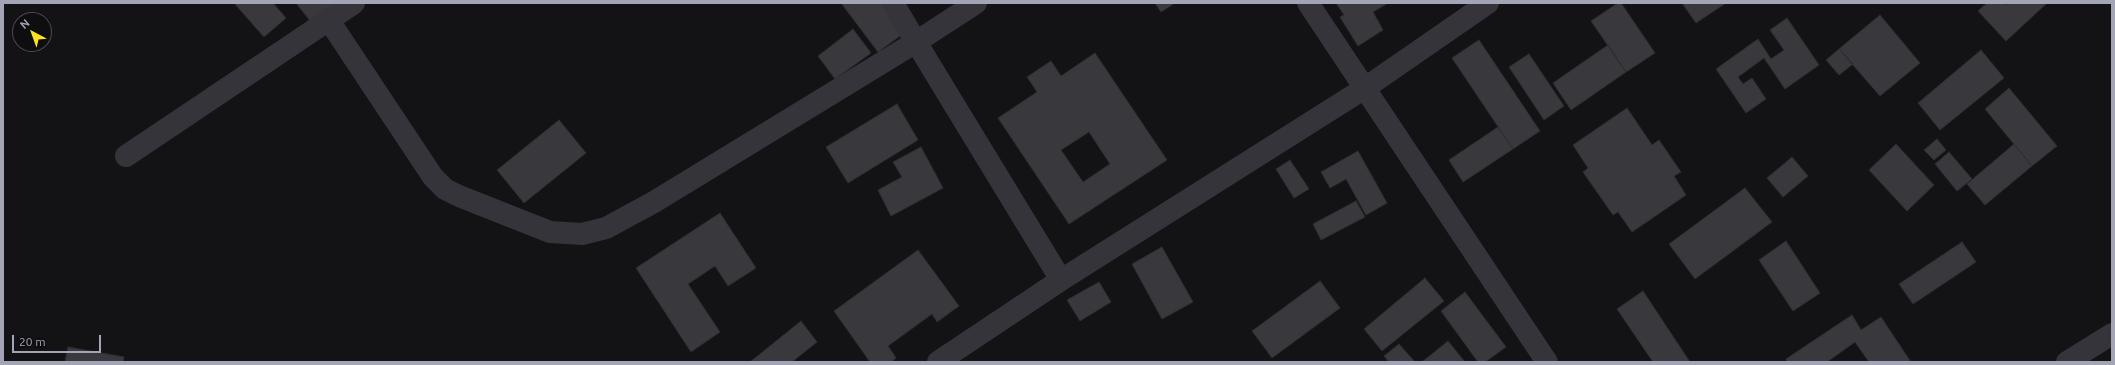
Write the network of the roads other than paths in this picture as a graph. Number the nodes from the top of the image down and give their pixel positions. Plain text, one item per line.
1 (354, 3) edge
2 (893, 3) edge
3 (976, 3) edge
4 (1308, 3) edge
5 (1488, 3) edge
6 (328, 19) junction
7 (916, 42) junction
8 (1365, 88) junction
9 (126, 156) dead end
10 (1061, 280) junction
11 (2112, 334) edge
12 (938, 362) edge
13 (1547, 362) edge
14 (2067, 362) edge

1 - 6 street
2 - 7 street
3 - 7 street
4 - 8 street
5 - 8 street
6 - 7 street
6 - 9 street
7 - 10 street
8 - 10 street
8 - 13 street
10 - 12 street
11 - 14 street

